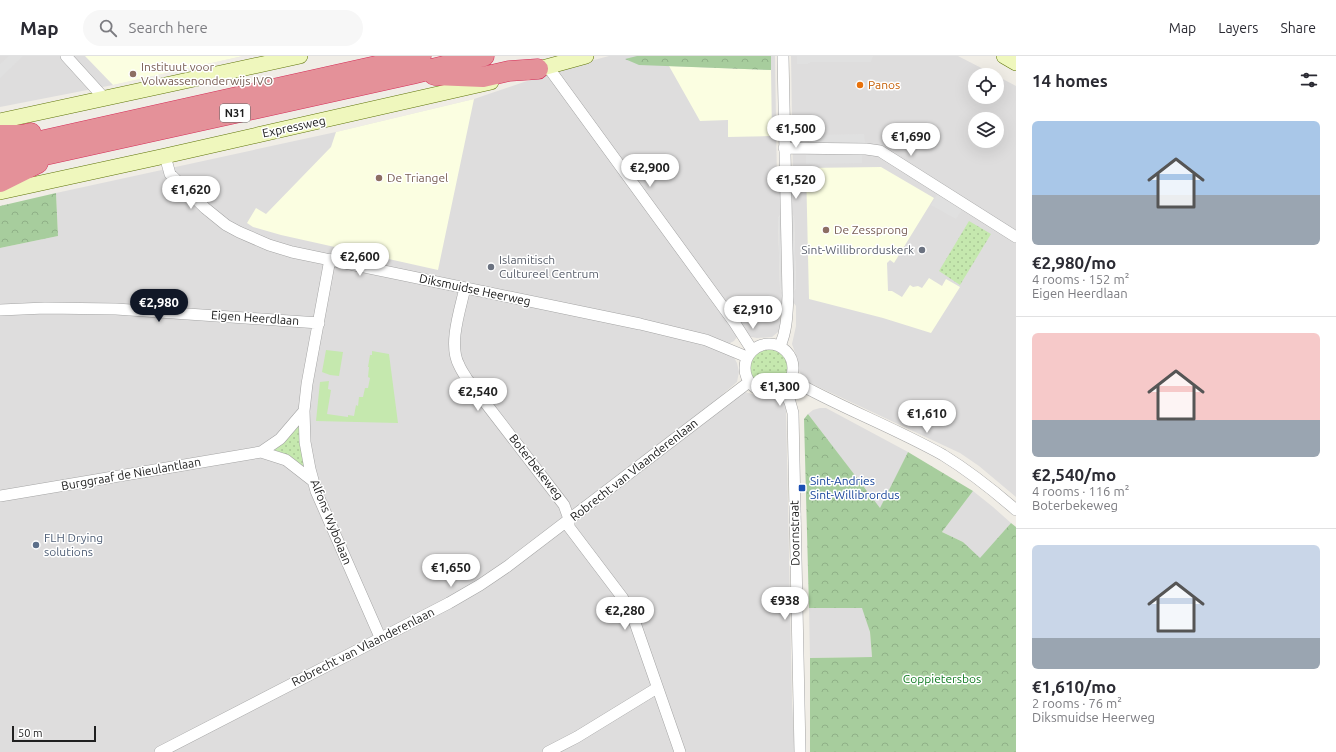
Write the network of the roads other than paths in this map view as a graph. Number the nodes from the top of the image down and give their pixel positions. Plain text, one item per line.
1 (66, 56) edge
2 (300, 56) edge
3 (421, 56) edge
4 (484, 56) edge
5 (586, 56) edge
6 (783, 56) edge
7 (1004, 56) edge
8 (1016, 63) edge
9 (404, 64) edge
10 (543, 68) junction
11 (105, 99) junction
12 (0, 122) edge
13 (0, 135) edge
14 (62, 143) junction
15 (784, 148) junction
16 (0, 150) edge
17 (165, 156) junction
18 (0, 164) edge
19 (0, 182) edge
20 (0, 192) edge
21 (1016, 237) edge
22 (330, 259) junction
23 (464, 288) junction
24 (0, 310) edge
25 (319, 323) junction
26 (780, 346) junction
27 (750, 354) junction
28 (790, 379) junction
29 (749, 382) junction
30 (782, 388) junction
31 (304, 411) junction
32 (261, 452) junction
33 (313, 481) junction
34 (0, 496) edge
35 (1016, 510) edge
36 (569, 520) junction
37 (380, 637) junction
38 (657, 688) junction
39 (160, 752) edge
40 (548, 752) edge
41 (680, 752) edge
42 (800, 752) edge

1 - 11 street
2 - 11 street
3 - 9 highway, N31
4 - 9 highway, N31
5 - 10 street, Expressweg
6 - 15 street
7 - 8 street
9 - 10 highway
9 - 14 highway, N31
10 - 17 street, Expressweg
10 - 27 street
11 - 12 street
13 - 14 highway
14 - 16 highway, N31
14 - 18 highway, N31
14 - 19 highway
15 - 21 street
15 - 26 street
17 - 20 street, Expressweg
17 - 22 street, Diksmuidse Heerweg
22 - 23 street, Diksmuidse Heerweg
22 - 25 street, Alfons Wybolaan
23 - 27 street, Diksmuidse Heerweg
23 - 36 street, Boterbekeweg
24 - 25 street, Eigen Heerdlaan
25 - 31 street, Alfons Wybolaan
26 - 27 street
26 - 28 street
27 - 29 street
28 - 30 street
28 - 35 street
29 - 30 street
29 - 36 street, Robrecht van Vlaanderenlaan
30 - 42 street, Doornstraat
31 - 32 street, Burggraaf de Nieulantlaan
31 - 33 street, Alfons Wybolaan
32 - 33 street, Burggraaf de Nieulantlaan
32 - 34 street, Burggraaf de Nieulantlaan
33 - 37 street, Alfons Wybolaan
36 - 37 street, Robrecht van Vlaanderenlaan
36 - 38 street, Boterbekeweg
37 - 39 street, Robrecht van Vlaanderenlaan
38 - 40 street
38 - 41 street, Boterbekeweg

